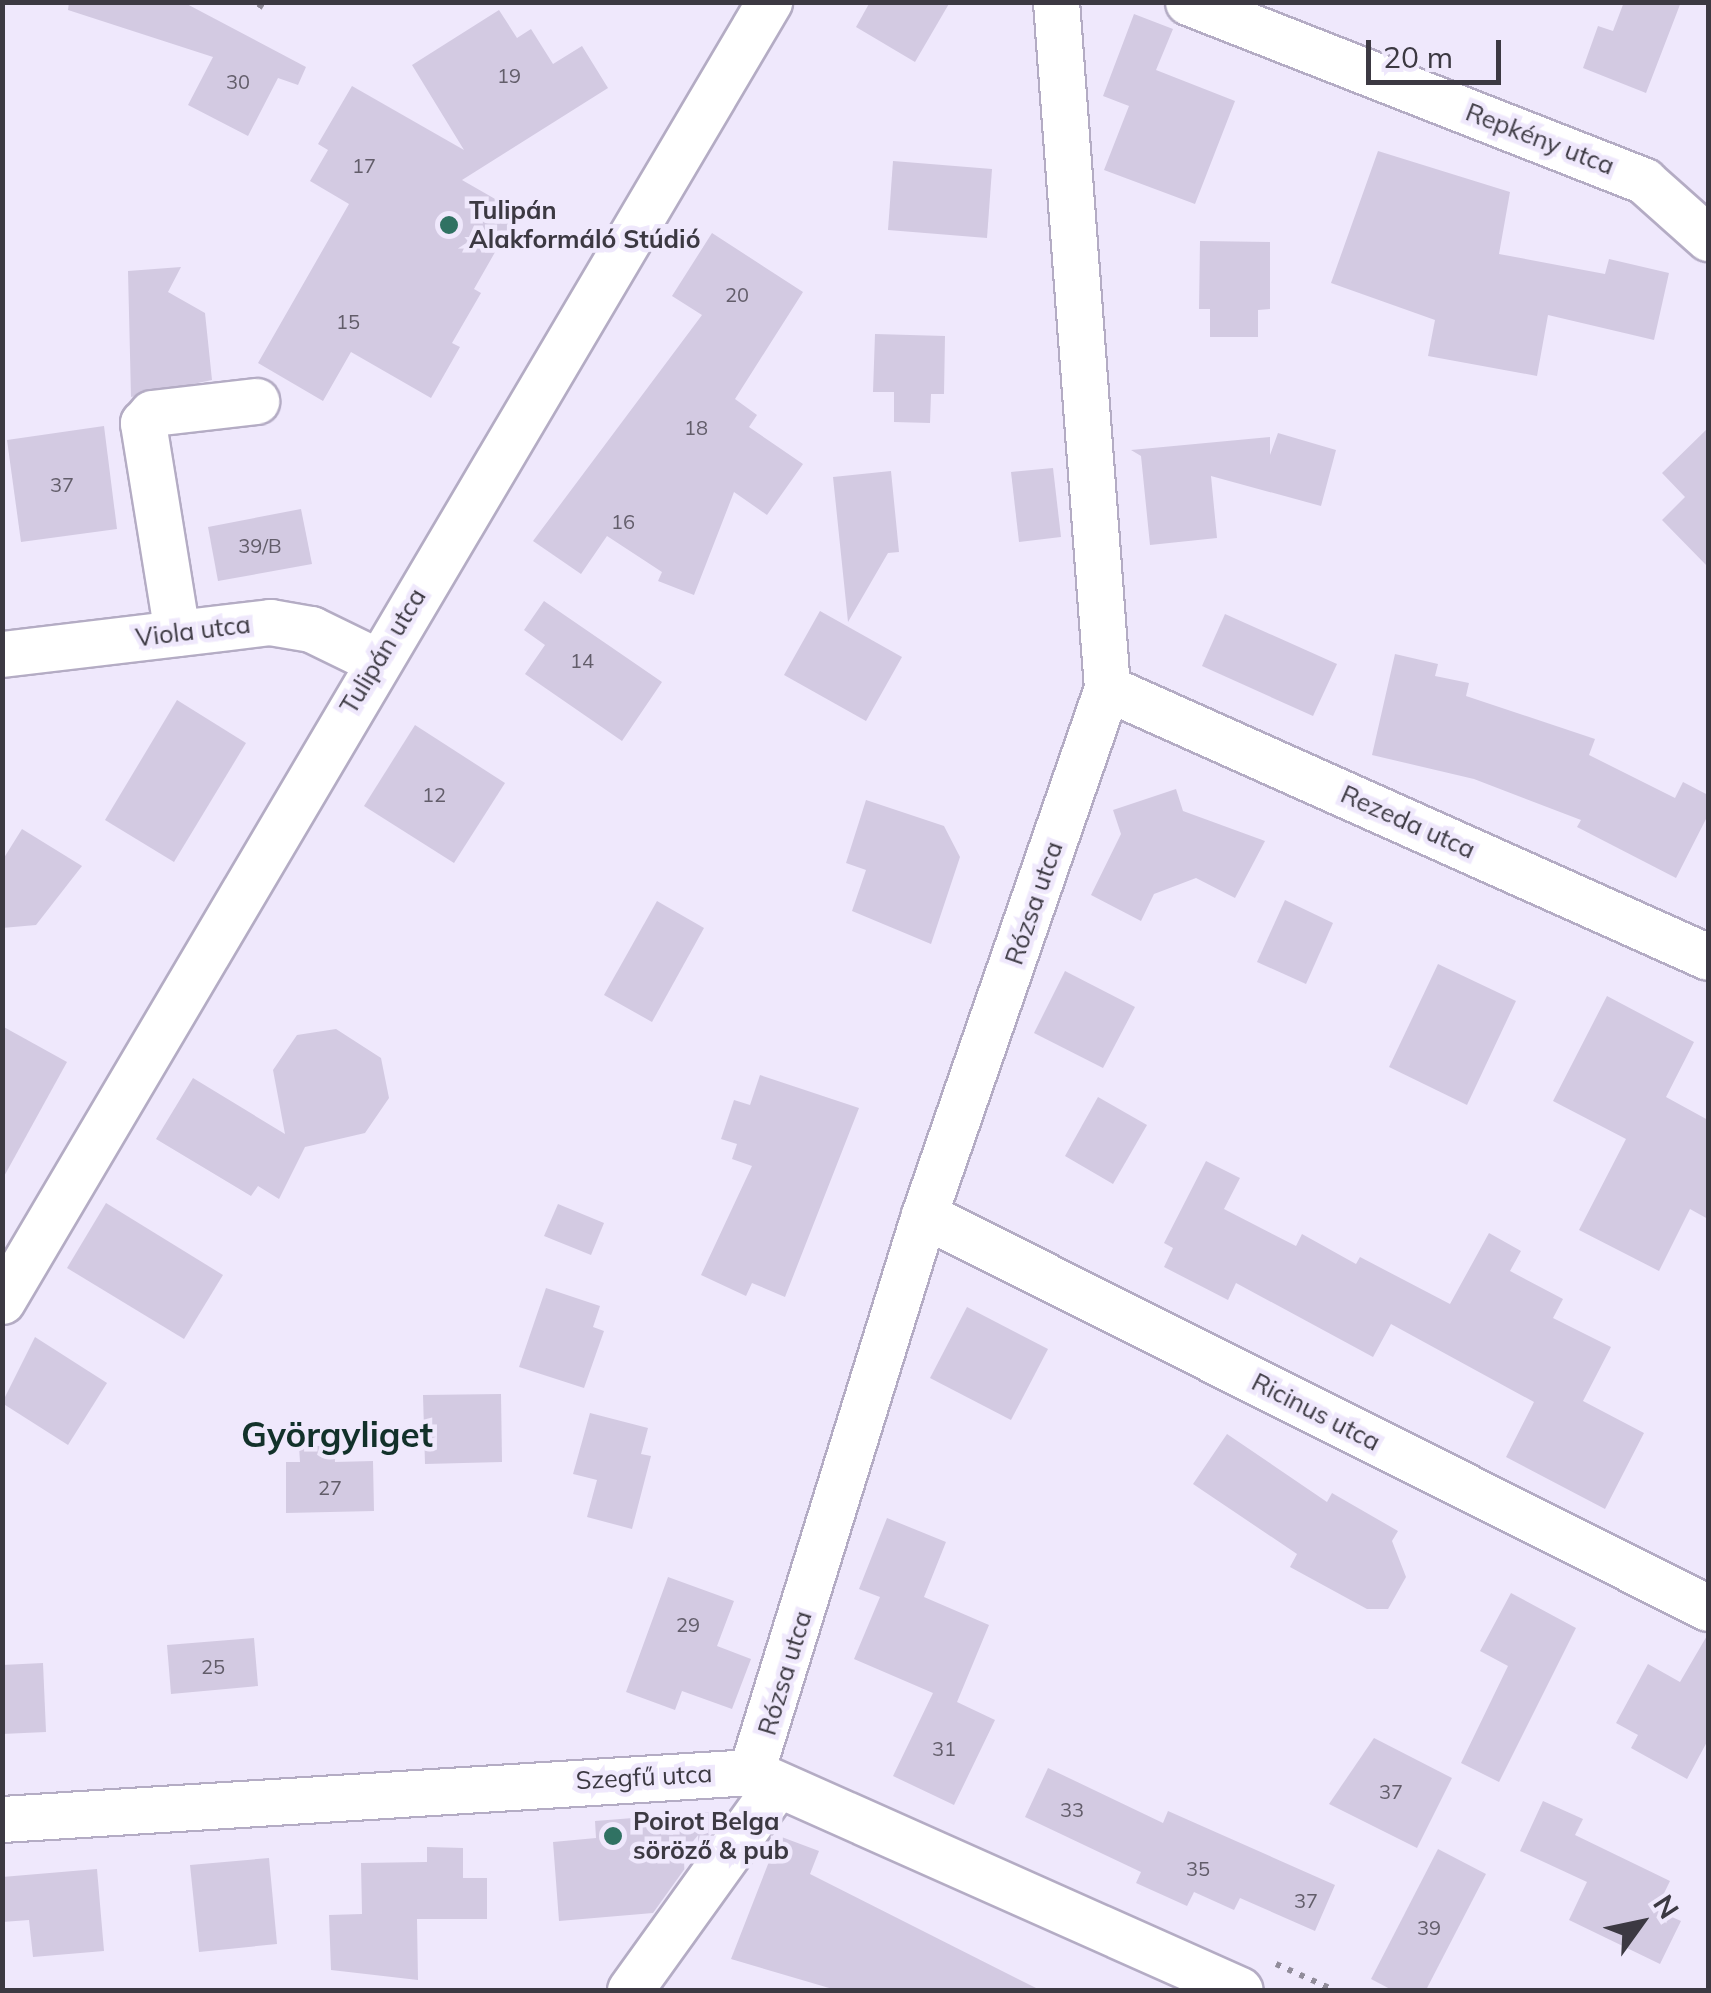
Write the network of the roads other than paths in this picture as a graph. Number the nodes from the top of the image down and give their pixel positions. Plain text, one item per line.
1 (769, 2) edge
2 (1056, 2) edge
3 (1188, 2) edge
4 (1708, 238) edge
5 (256, 401) dead end
6 (176, 633) junction
7 (2, 654) edge
8 (376, 661) junction
9 (1107, 688) junction
10 (1708, 957) edge
11 (924, 1216) junction
12 (2, 1302) edge
13 (1708, 1608) edge
14 (763, 1779) junction
15 (2, 1819) edge
16 (630, 1990) edge
17 (1240, 1990) edge

1 - 8 street, Tulipán utca
2 - 9 street, Rózsa utca
3 - 4 street, Repkény utca
5 - 6 street
6 - 7 street, Viola utca
6 - 8 street, Viola utca
8 - 12 street, Tulipán utca
9 - 10 street, Rezeda utca
9 - 11 street, Rózsa utca
11 - 13 street, Ricinus utca
11 - 14 street, Rózsa utca
14 - 15 street, Szegfű utca
14 - 16 street, Rózsa utca
14 - 17 street, Szegfű utca

